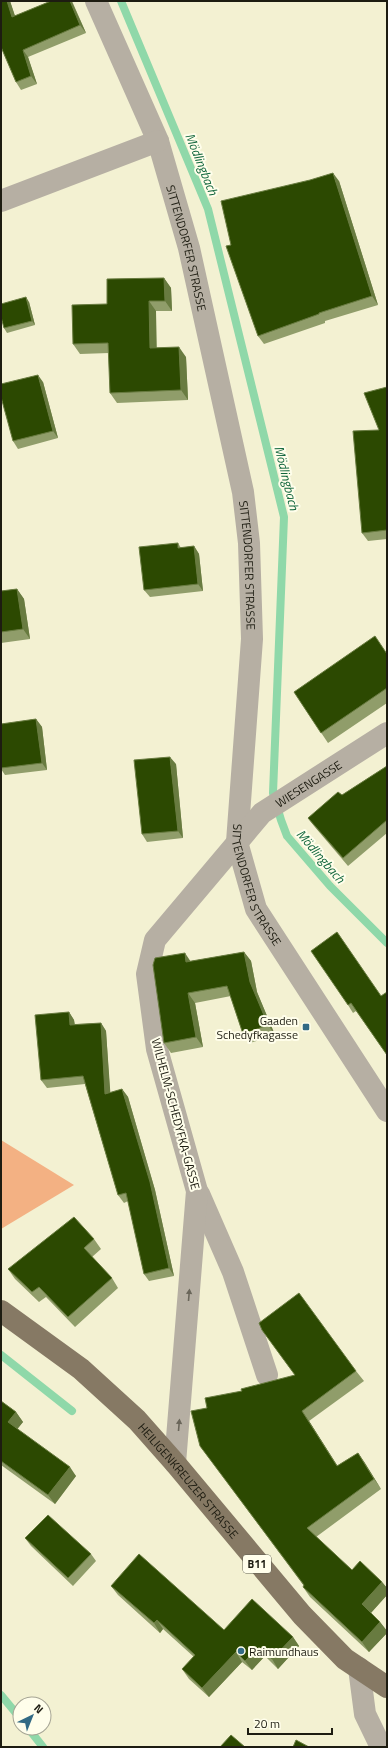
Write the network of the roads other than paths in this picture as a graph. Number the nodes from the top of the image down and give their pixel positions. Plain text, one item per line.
1 (96, 1) edge
2 (158, 141) junction
3 (1, 201) edge
4 (387, 733) edge
5 (237, 842) junction
6 (387, 1111) edge
7 (197, 1191) junction
8 (1, 1311) edge
9 (267, 1375) dead end
10 (175, 1463) junction
11 (359, 1668) junction
12 (387, 1687) edge
13 (381, 1747) edge

1 - 2 street, SITTENDORFER STRASSE
2 - 3 street
2 - 5 street, SITTENDORFER STRASSE
4 - 5 street, WIESENGASSE
5 - 6 street, SITTENDORFER STRASSE
5 - 7 street, WILHELM-SCHEDYFKA-GASSE
7 - 9 street
10 -> 7 street, WILHELM-SCHEDYFKA-GASSE
8 - 10 main road, HEILIGENKREUZER STRASSE / B11
10 - 11 main road, HEILIGENKREUZER STRASSE / B11
11 - 12 main road, B11
11 - 13 street

